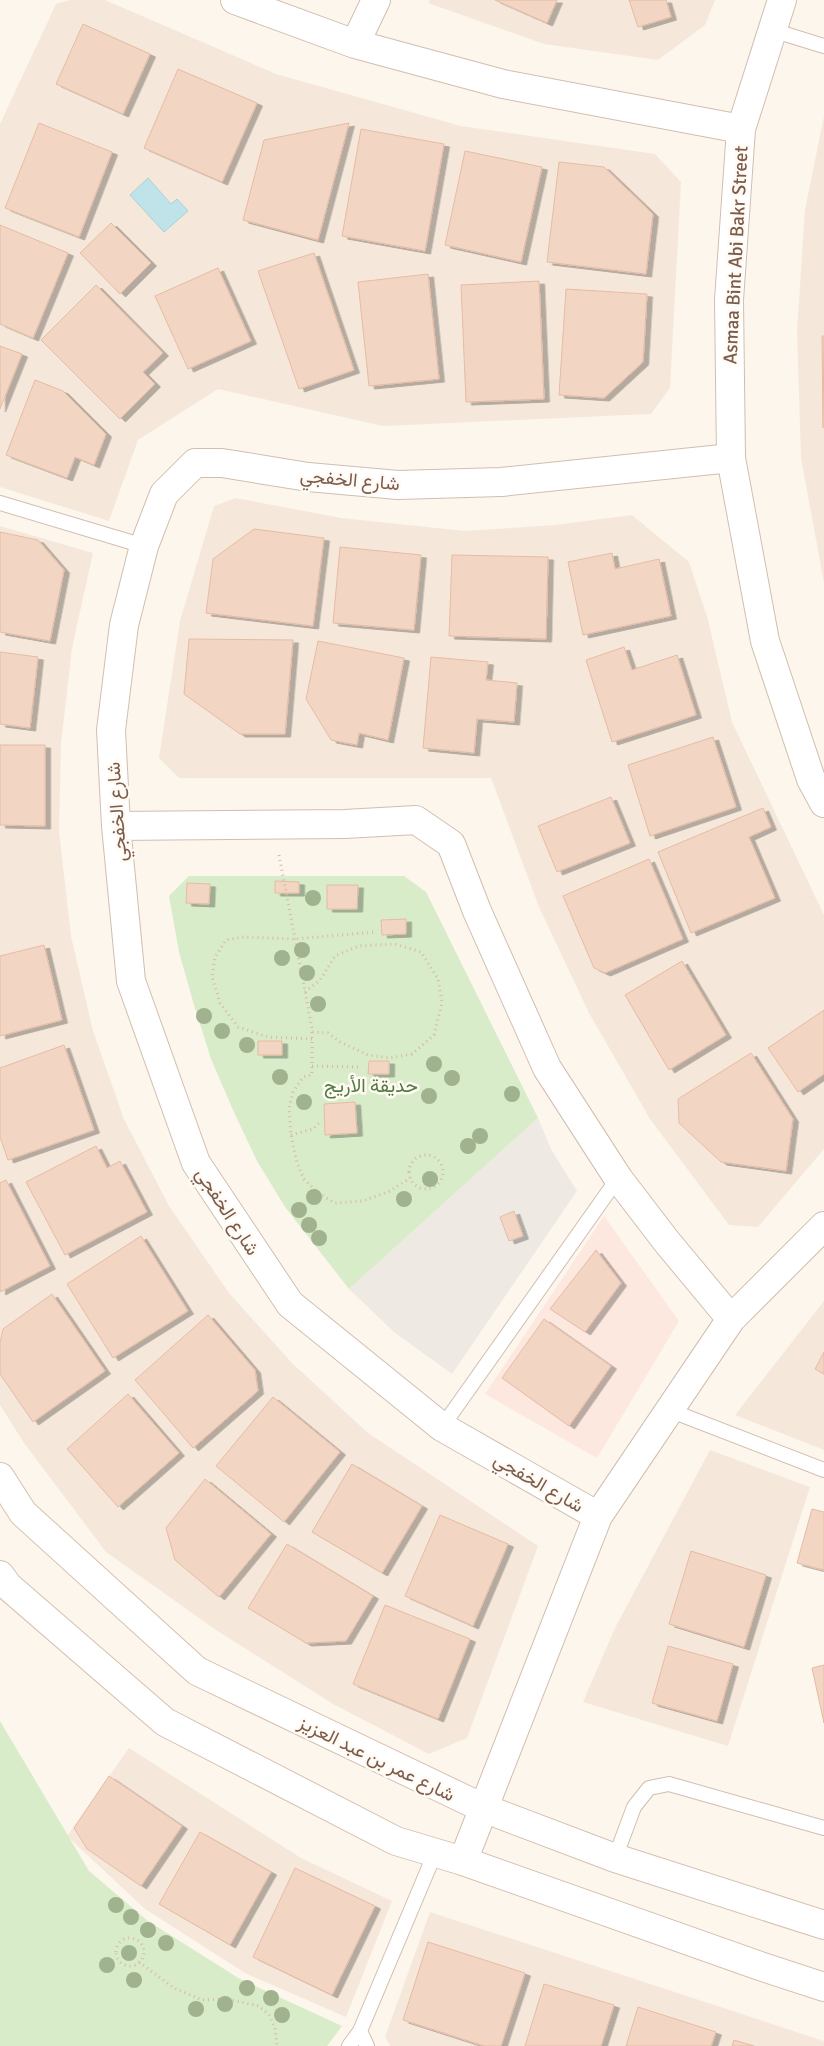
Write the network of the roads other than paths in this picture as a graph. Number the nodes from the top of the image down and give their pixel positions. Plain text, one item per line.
1 (235, 0) edge
2 (376, 0) edge
3 (782, 0) edge
4 (772, 30) junction
5 (355, 44) junction
6 (824, 46) edge
7 (741, 129) junction
8 (731, 458) junction
9 (0, 503) edge
10 (144, 546) junction
11 (824, 803) edge
12 (116, 826) junction
13 (618, 1178) junction
14 (824, 1226) edge
15 (731, 1319) junction
16 (669, 1410) junction
17 (442, 1428) junction
18 (824, 1470) edge
19 (0, 1477) edge
20 (598, 1516) junction
21 (0, 1575) edge
22 (483, 1808) junction
23 (824, 1828) edge
24 (435, 1853) junction
25 (615, 1858) junction
26 (463, 1861) junction
27 (824, 1925) edge
28 (824, 1987) edge
29 (360, 2031) junction
30 (349, 2046) edge
31 (366, 2046) edge

1 - 5 street
2 - 5 street
3 - 4 street, Asmaa Bint Abi Bakr Street
4 - 6 lane
4 - 7 street, Asmaa Bint Abi Bakr Street
5 - 7 street
7 - 8 street, Asmaa Bint Abi Bakr Street
8 - 10 street, شارع الخفجي
8 - 11 street, Asmaa Bint Abi Bakr Street
9 - 10 lane
10 - 12 street, شارع الخفجي
12 - 13 street
12 - 17 street, شارع الخفجي
13 - 15 street
13 - 17 lane
14 - 15 street
15 - 16 street
16 - 18 lane
16 - 20 street
17 - 20 street, شارع الخفجي
19 - 22 street, شارع عمر بن عبد العزيز
20 - 22 street
21 - 24 street
22 - 25 street, شارع عمر بن عبد العزيز
22 - 26 street
23 - 25 lane
24 - 26 street
24 - 29 lane
25 - 27 street, شارع عمر بن عبد العزيز
26 - 28 street
29 - 30 lane
29 - 31 lane

